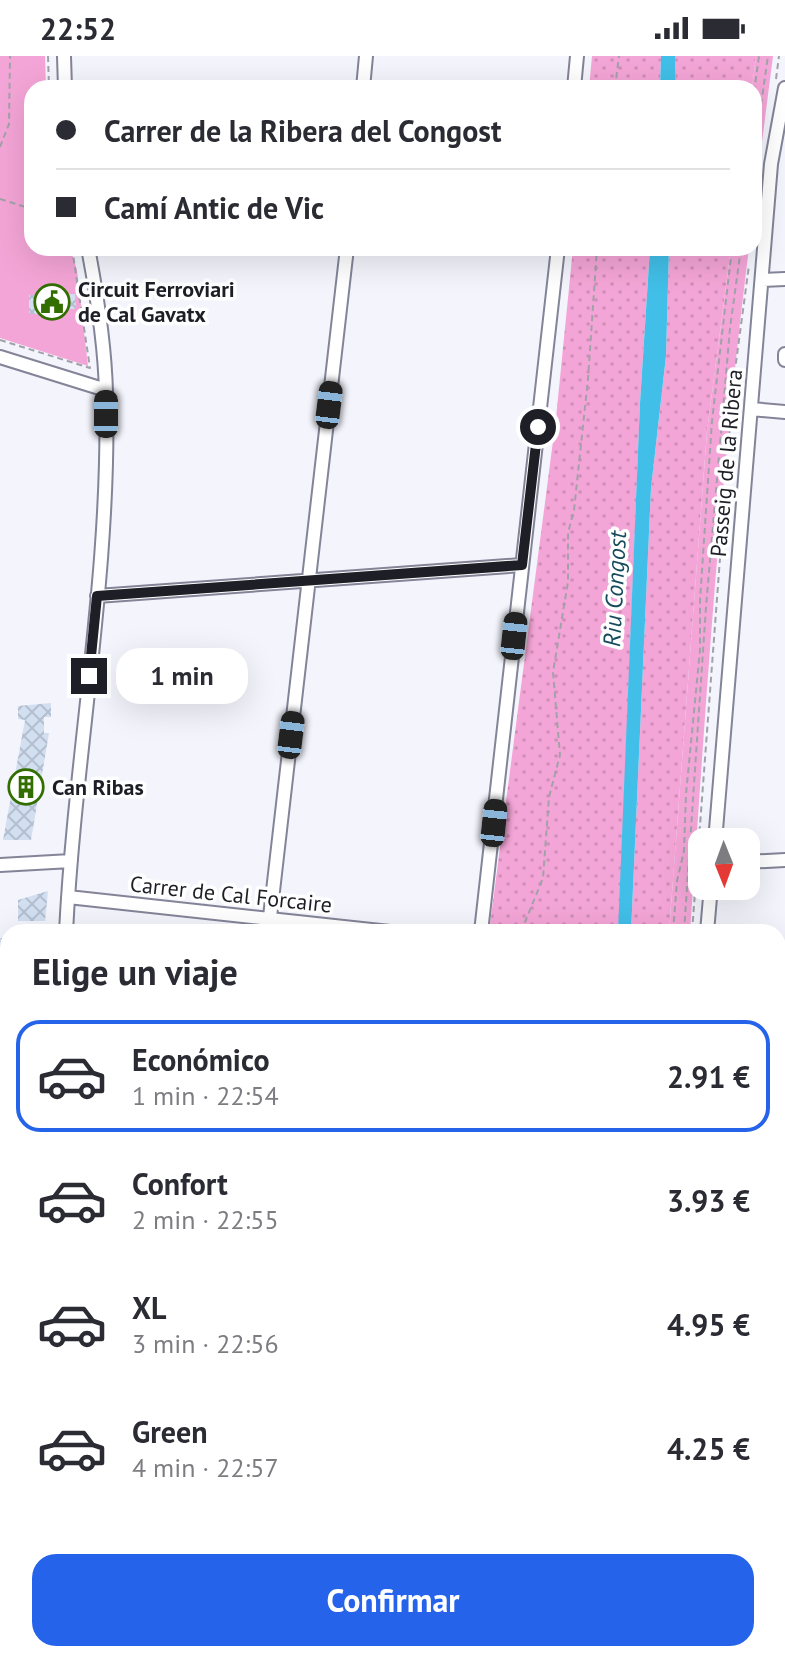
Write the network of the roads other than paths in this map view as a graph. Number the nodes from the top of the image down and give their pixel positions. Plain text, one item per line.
1 (64, 56) edge
2 (366, 56) edge
3 (577, 56) edge
4 (65, 80) edge
5 (364, 80) edge
6 (575, 80) edge
7 (785, 88) edge
8 (89, 256) edge
9 (346, 256) edge
10 (557, 256) edge
11 (785, 279) edge
12 (762, 280) junction
13 (785, 354) edge
14 (0, 357) edge
15 (785, 360) edge
16 (106, 390) junction
17 (751, 409) junction
18 (785, 412) edge
19 (522, 565) junction
20 (309, 581) junction
21 (97, 596) junction
22 (716, 828) edge
23 (785, 860) edge
24 (71, 861) junction
25 (760, 861) edge
26 (0, 865) edge
27 (68, 897) junction
28 (710, 900) edge
29 (270, 917) junction
30 (66, 924) edge
31 (270, 924) edge
32 (326, 924) edge
33 (482, 924) edge
34 (708, 924) edge

1 - 4 street
2 - 5 street
3 - 6 street
7 - 12 street, Passeig de la Ribera
8 - 16 street
9 - 20 street
10 - 19 street
11 - 12 street
12 - 17 street, Passeig de la Ribera
13 - 15 street
14 - 16 street
16 - 21 street
17 - 18 street
17 - 22 street, Passeig de la Ribera
19 - 20 street
19 - 33 street
20 - 21 street
20 - 29 street
21 - 24 street
23 - 25 street
24 - 26 street
24 - 27 street
27 - 29 street, Carrer de Cal Forcaire
27 - 30 street
28 - 34 street
29 - 31 street
29 - 32 street, Carrer de Cal Forcaire

